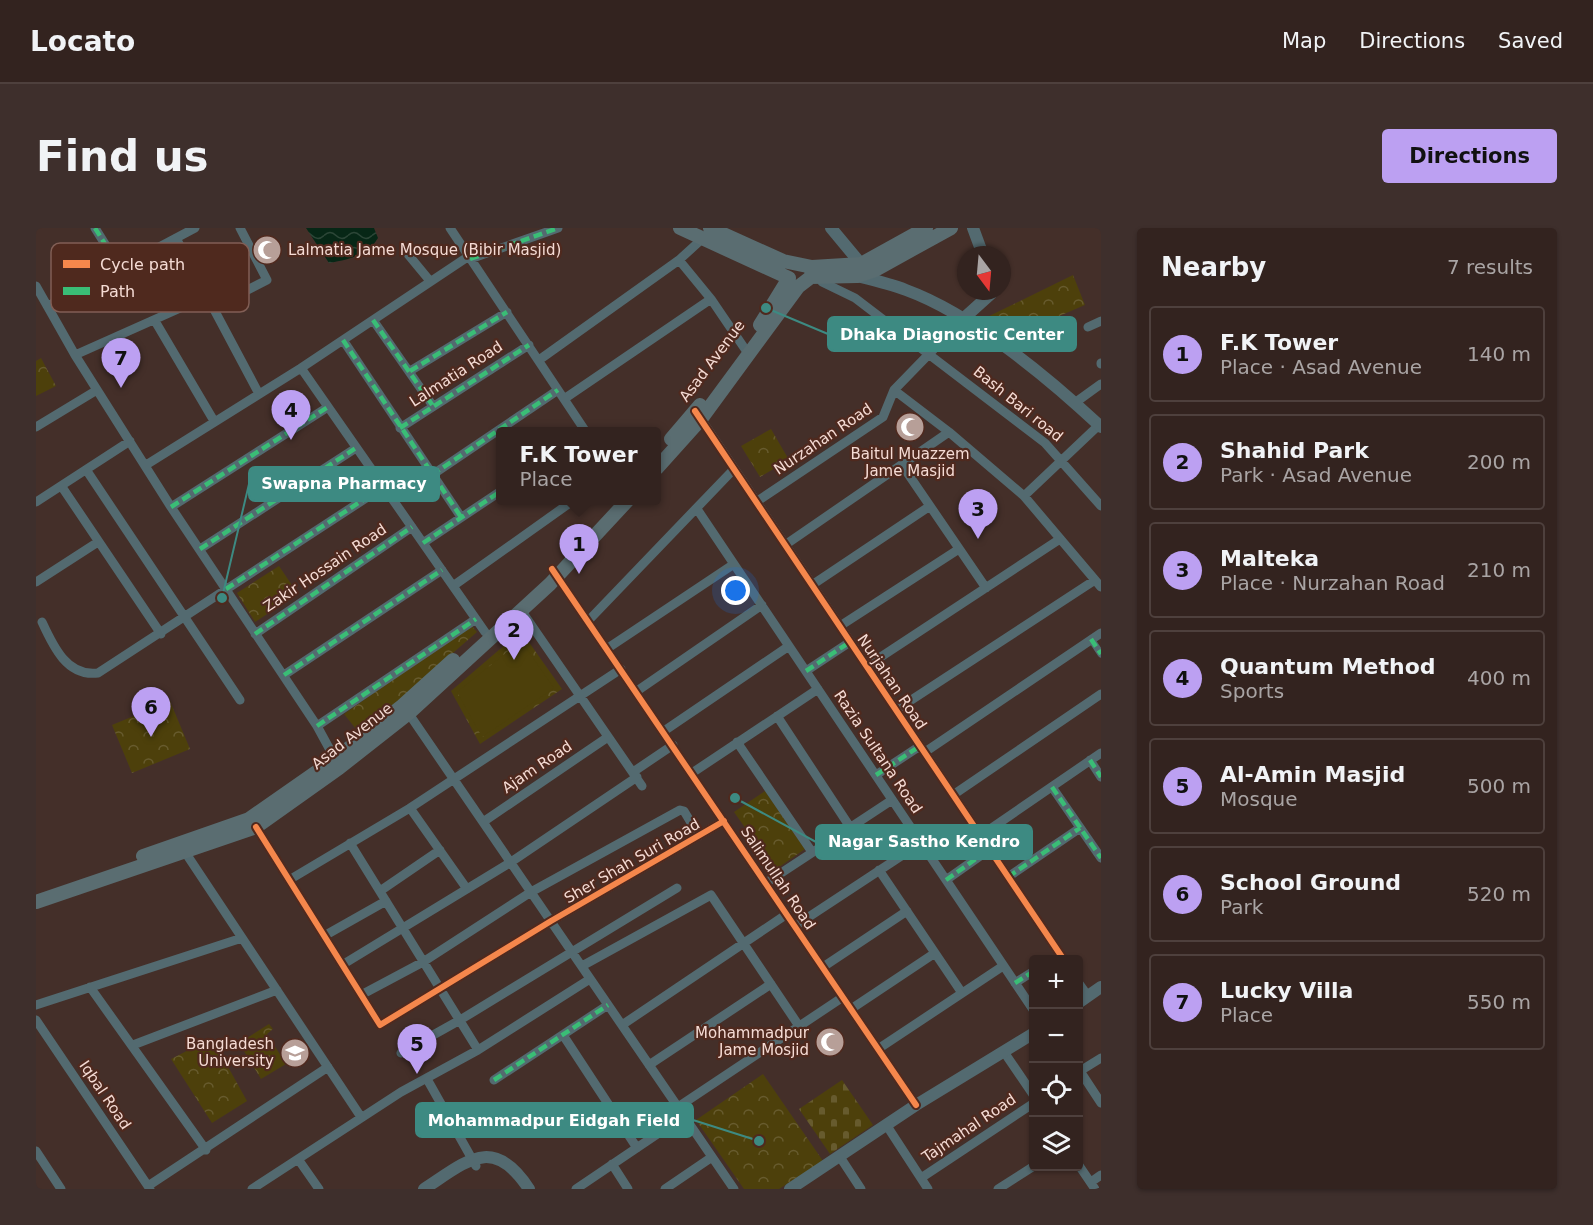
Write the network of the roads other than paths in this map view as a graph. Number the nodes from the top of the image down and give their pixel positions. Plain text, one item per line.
1 (95, 228) edge
2 (195, 228) edge
3 (240, 228) edge
4 (450, 228) edge
5 (558, 228) edge
6 (680, 228) edge
7 (831, 228) edge
8 (926, 228) edge
9 (951, 228) edge
10 (974, 228) edge
11 (706, 233) edge
12 (176, 238) junction
13 (104, 243) edge
14 (167, 243) edge
15 (178, 243) edge
16 (248, 243) edge
17 (249, 245) edge
18 (980, 246) edge
19 (406, 252) dead end
20 (470, 257) junction
21 (679, 260) junction
22 (859, 270) junction
23 (803, 277) junction
24 (430, 281) junction
25 (36, 286) edge
26 (249, 289) edge
27 (711, 298) junction
28 (984, 300) edge
29 (51, 304) edge
30 (48, 306) junction
31 (51, 311) edge
32 (51, 312) edge
33 (174, 312) edge
34 (214, 312) edge
35 (507, 312) junction
36 (964, 318) junction
37 (373, 320) junction
38 (155, 321) junction
39 (1101, 321) edge
40 (1088, 327) dead end
41 (343, 340) junction
42 (529, 345) junction
43 (745, 349) junction
44 (930, 354) junction
45 (75, 355) junction
46 (538, 360) junction
47 (301, 368) junction
48 (410, 371) junction
49 (1101, 384) edge
50 (97, 390) junction
51 (558, 390) junction
52 (894, 390) junction
53 (259, 394) junction
54 (564, 399) junction
55 (1076, 402) junction
56 (433, 406) junction
57 (328, 408) junction
58 (698, 415) junction
59 (214, 421) junction
60 (1100, 426) edge
61 (36, 427) edge
62 (504, 427) edge
63 (583, 427) edge
64 (400, 428) junction
65 (496, 432) edge
66 (949, 432) junction
67 (130, 441) junction
68 (356, 448) junction
69 (661, 451) edge
70 (1061, 459) junction
71 (661, 463) edge
72 (146, 465) junction
73 (902, 465) junction
74 (735, 469) junction
75 (87, 471) junction
76 (432, 476) junction
77 (62, 487) junction
78 (383, 487) junction
79 (496, 494) edge
80 (1024, 496) junction
81 (36, 502) edge
82 (756, 502) junction
83 (568, 505) edge
84 (615, 505) edge
85 (624, 505) edge
86 (930, 506) junction
87 (1101, 506) edge
88 (171, 507) junction
89 (697, 509) junction
90 (461, 517) junction
91 (412, 527) junction
92 (1060, 539) junction
93 (98, 542) junction
94 (423, 543) junction
95 (785, 545) junction
96 (200, 549) junction
97 (959, 549) junction
98 (734, 564) junction
99 (442, 570) junction
100 (556, 572) junction
101 (36, 582) edge
102 (1098, 584) edge
103 (812, 585) junction
104 (453, 586) junction
105 (986, 588) junction
106 (226, 589) junction
107 (762, 606) junction
108 (521, 610) junction
109 (185, 617) junction
110 (476, 619) junction
111 (589, 620) junction
112 (42, 622) dead end
113 (840, 626) junction
114 (485, 632) junction
115 (1101, 633) edge
116 (161, 634) junction
117 (255, 634) junction
118 (1091, 639) junction
119 (850, 642) junction
120 (789, 646) junction
121 (608, 648) junction
122 (1101, 654) edge
123 (867, 666) junction
124 (621, 669) junction
125 (806, 672) junction
126 (284, 675) junction
127 (818, 689) junction
128 (637, 692) junction
129 (1101, 694) edge
130 (581, 696) junction
131 (240, 700) dead end
132 (406, 709) junction
133 (896, 710) junction
134 (777, 716) junction
135 (317, 726) junction
136 (663, 731) junction
137 (608, 737) junction
138 (737, 742) junction
139 (673, 745) junction
140 (922, 749) junction
141 (1101, 753) edge
142 (335, 759) junction
143 (1090, 760) junction
144 (692, 773) junction
145 (876, 775) junction
146 (1101, 777) edge
147 (637, 778) junction
148 (454, 780) junction
149 (1052, 787) junction
150 (953, 795) junction
151 (892, 800) junction
152 (410, 808) junction
153 (724, 821) junction
154 (483, 822) junction
155 (256, 827) junction
156 (850, 827) junction
157 (1080, 828) junction
158 (699, 836) junction
159 (980, 836) junction
160 (350, 843) junction
161 (921, 843) junction
162 (990, 849) junction
163 (440, 850) junction
164 (185, 852) junction
165 (812, 852) junction
166 (1101, 858) edge
167 (511, 862) junction
168 (879, 870) junction
169 (1008, 877) junction
170 (289, 880) junction
171 (946, 880) junction
172 (766, 883) junction
173 (677, 888) dead end
174 (467, 889) junction
175 (380, 891) junction
176 (531, 892) junction
177 (36, 893) edge
178 (386, 900) junction
179 (36, 902) edge
180 (649, 903) junction
181 (907, 911) junction
182 (787, 914) junction
183 (551, 921) junction
184 (659, 921) junction
185 (795, 926) junction
186 (404, 930) junction
187 (324, 936) junction
188 (242, 938) junction
189 (743, 944) junction
190 (571, 951) junction
191 (935, 953) junction
192 (1060, 955) edge
193 (423, 962) junction
194 (342, 965) junction
195 (582, 966) junction
196 (1004, 966) junction
197 (823, 967) junction
198 (1029, 973) edge
199 (590, 979) junction
200 (1015, 983) junction
201 (771, 984) junction
202 (90, 987) junction
203 (1101, 987) edge
204 (277, 990) junction
205 (441, 990) junction
206 (962, 993) junction
207 (361, 995) junction
208 (843, 997) junction
209 (1083, 999) edge
210 (36, 1005) edge
211 (608, 1005) junction
212 (851, 1009) junction
213 (1033, 1009) edge
214 (36, 1020) edge
215 (460, 1020) junction
216 (622, 1025) junction
217 (799, 1026) junction
218 (563, 1035) junction
219 (1029, 1036) edge
220 (133, 1045) junction
221 (878, 1049) junction
222 (478, 1050) junction
223 (1004, 1052) junction
224 (400, 1053) dead end
225 (1101, 1058) edge
226 (649, 1065) junction
227 (328, 1067) junction
228 (1083, 1068) edge
229 (1083, 1076) edge
230 (426, 1079) junction
231 (494, 1080) dead end
232 (1029, 1089) edge
233 (1101, 1103) edge
234 (916, 1105) junction
235 (1029, 1106) edge
236 (678, 1107) junction
237 (684, 1116) junction
238 (362, 1117) junction
239 (887, 1125) junction
240 (637, 1148) junction
241 (206, 1150) junction
242 (36, 1152) edge
243 (712, 1157) junction
244 (840, 1157) junction
245 (298, 1159) junction
246 (475, 1162) junction
247 (612, 1164) junction
248 (1029, 1169) edge
249 (1083, 1171) edge
250 (1101, 1175) edge
251 (921, 1178) junction
252 (1093, 1186) edge
253 (149, 1188) edge
254 (793, 1188) edge
255 (60, 1189) edge
256 (252, 1189) edge
257 (319, 1189) edge
258 (424, 1189) edge
259 (435, 1189) edge
260 (520, 1189) edge
261 (529, 1189) edge
262 (576, 1189) edge
263 (628, 1189) edge
264 (664, 1189) edge
265 (734, 1189) edge
266 (861, 1189) edge
267 (928, 1189) edge
268 (998, 1189) edge

1 - 13 street
2 - 12 street
3 - 16 street
4 - 20 street
5 - 20 street
6 - 11 main road
7 - 22 street
8 - 22 main road
9 - 22 main road
10 - 18 street
11 - 21 street
11 - 23 main road
11 - 23 main road
12 - 14 street
12 - 15 street
17 - 26 street
19 - 24 street
20 - 24 street
20 - 35 street
21 - 27 street
21 - 46 street
22 - 23 main road
22 - 36 street
23 - 43 main road, Asad Avenue
23 - 44 street, Bash Bari road
23 - 58 main road, Asad Avenue
24 - 37 street
25 - 30 street, Zakir Hossain Road
27 - 43 street
27 - 54 street
28 - 36 street
29 - 30 street
30 - 31 street, Zakir Hossain Road
32 - 45 street, Zakir Hossain Road
33 - 38 street
34 - 53 street
35 - 42 street
35 - 48 street
36 - 44 street
36 - 55 street
37 - 41 street
37 - 48 street
38 - 45 street
38 - 59 street
39 - 40 street
41 - 47 street
41 - 64 street
42 - 46 street
42 - 56 street, Lalmatia Road
43 - 58 main road, Asad Avenue
44 - 52 street
44 - 70 street, Bash Bari road
45 - 50 street, Zakir Hossain Road
46 - 51 street
47 - 53 street
47 - 57 street, Zakir Hossain Road
48 - 56 street
49 - 55 street
50 - 61 street
50 - 67 street, Zakir Hossain Road
51 - 54 street
51 - 62 street
52 - 66 street
52 - 82 street, Nurzahan Road
53 - 59 street
54 - 63 street
55 - 60 street
56 - 64 street, Lalmatia Road
57 - 68 street, Zakir Hossain Road
57 - 88 street
58 - 69 main road, Asad Avenue
58 - 71 main road, Asad Avenue
58 - 74 street, Nurjahan Road
59 - 72 street
60 - 70 street
64 - 76 street
65 - 76 street
66 - 73 street
66 - 80 street
67 - 72 street, Zakir Hossain Road
67 - 75 street
68 - 78 street, Zakir Hossain Road
68 - 96 street
70 - 80 street
70 - 87 street, Bash Bari road
72 - 88 street, Zakir Hossain Road
73 - 86 street
73 - 95 street
74 - 82 street, Nurjahan Road
74 - 89 street
75 - 77 street
75 - 109 street
76 - 90 street
77 - 81 street
77 - 93 street
78 - 91 street, Zakir Hossain Road
78 - 106 street
79 - 90 street
80 - 92 street
82 - 95 street, Nurjahan Road
83 - 104 street
84 - 100 main road, Asad Avenue
85 - 100 main road, Asad Avenue
86 - 97 street
86 - 103 street
88 - 96 street, Zakir Hossain Road
89 - 98 street, Razia Sultana Road
89 - 111 street
90 - 94 street
91 - 94 street, Zakir Hossain Road
91 - 117 street, Zakir Hossain Road
92 - 102 street
92 - 105 street
93 - 101 street
93 - 116 street
94 - 99 street, Zakir Hossain Road
95 - 103 street, Nurjahan Road
96 - 106 street, Zakir Hossain Road
97 - 105 street
97 - 113 street
98 - 107 street, Razia Sultana Road
98 - 121 street
99 - 104 street, Zakir Hossain Road
99 - 126 street
100 - 108 main road, Asad Avenue
100 - 111 street, Salimullah Road
100 - 114 main road, Asad Avenue
102 - 133 street, Nurjahan Road
103 - 113 street, Nurjahan Road
104 - 110 street, Zakir Hossain Road
105 - 123 street
106 - 109 street
106 - 117 street, Zakir Hossain Road
107 - 120 street, Razia Sultana Road
107 - 128 street
108 - 130 street
108 - 132 main road, Asad Avenue
109 - 116 street
109 - 131 street
110 - 114 street, Zakir Hossain Road
110 - 135 street, Asad Avenue
111 - 121 street, Salimullah Road
112 - 116 street
113 - 119 street, Nurjahan Road
114 - 132 main road, Asad Avenue
115 - 118 street, Nurjahan Road
117 - 126 street, Zakir Hossain Road
118 - 122 street
118 - 140 street, Nurjahan Road
119 - 123 street, Nurjahan Road
119 - 125 street
120 - 125 street, Razia Sultana Road
120 - 136 street
121 - 124 street, Salimullah Road
123 - 133 street, Nurjahan Road
124 - 128 street, Salimullah Road
124 - 130 street
125 - 127 street, Razia Sultana Road
126 - 135 street, Zakir Hossain Road
127 - 134 street
127 - 145 street, Razia Sultana Road
128 - 136 street, Salimullah Road
129 - 150 street
130 - 137 street
130 - 148 street
132 - 142 main road, Asad Avenue
132 - 148 street
132 - 155 main road, Asad Avenue
133 - 140 street, Nurjahan Road
134 - 138 street
134 - 156 street
135 - 142 street, Zakir Hossain Road
136 - 139 street, Salimullah Road
137 - 147 street
137 - 154 street, Ajam Road
138 - 144 street
138 - 165 street
139 - 144 street, Salimullah Road
139 - 147 street
140 - 145 street
140 - 150 street, Nurjahan Road
141 - 143 street
142 - 177 main road, Asad Avenue
143 - 146 street
143 - 149 street
144 - 153 street, Salimullah Road
145 - 151 street, Razia Sultana Road
147 - 167 street
148 - 152 street
148 - 154 street
149 - 157 street
149 - 159 street
150 - 159 street, Nurjahan Road
151 - 156 street, Salimullah Road
151 - 161 street, Razia Sultana Road
152 - 160 street
152 - 163 street
153 - 158 street, Sher Shah Suri Road
153 - 172 street, Salimullah Road
154 - 167 street
155 - 164 main road, Asad Avenue
155 - 170 street
156 - 165 street, Salimullah Road
157 - 166 street
157 - 169 street
158 - 176 street
158 - 183 street, Sher Shah Suri Road
159 - 162 street, Nurjahan Road
160 - 170 street
160 - 175 street
161 - 168 street, Salimullah Road
161 - 171 street, Razia Sultana Road
162 - 169 street, Nurjahan Road
162 - 171 street
163 - 174 street
163 - 175 street
164 - 179 main road, Asad Avenue
164 - 188 street
165 - 172 street, Salimullah Road
167 - 174 street
167 - 176 street
168 - 181 street
168 - 185 street, Salimullah Road
169 - 192 street, Nurjahan Road
170 - 187 street
171 - 196 street, Razia Sultana Road
172 - 182 street, Salimullah Road
173 - 180 street
174 - 186 street
175 - 178 street
176 - 183 street
176 - 193 street
178 - 186 street
178 - 187 street
180 - 184 street
180 - 190 street
181 - 191 street
181 - 197 street
182 - 185 street, Salimullah Road
182 - 189 street
183 - 190 street
183 - 205 street, Sher Shah Suri Road
184 - 189 street
184 - 195 street
185 - 197 street, Salimullah Road
186 - 193 street
186 - 194 street
187 - 194 street
188 - 202 street
188 - 204 street
189 - 201 street
189 - 216 street
190 - 195 street
190 - 215 street
191 - 206 street
191 - 212 street
193 - 205 street
193 - 207 street
194 - 207 street
195 - 199 street
196 - 200 street, Razia Sultana Road
196 - 206 street
197 - 208 street, Salimullah Road
198 - 200 street
199 - 211 street
199 - 222 street
200 - 213 street, Razia Sultana Road
201 - 217 street
201 - 226 street
202 - 210 street
202 - 220 street
203 - 209 street
204 - 220 street
204 - 227 street
205 - 207 street, Sher Shah Suri Road
205 - 215 street
206 - 221 street
208 - 212 street, Salimullah Road
208 - 217 street
211 - 216 street
211 - 218 street
212 - 221 street, Salimullah Road
214 - 253 street, Iqbal Road
215 - 222 street
215 - 224 street
216 - 226 street
217 - 236 street
218 - 231 street
218 - 240 street
219 - 223 street
220 - 241 street
221 - 234 street, Salimullah Road
222 - 230 street
223 - 232 street, Tajmahal Road
223 - 234 street
225 - 228 street
226 - 236 street
227 - 238 street
227 - 241 street, Iqbal Road
229 - 233 street
230 - 238 street
230 - 246 street
234 - 239 street
235 - 251 street, Tajmahal Road
236 - 237 street
237 - 240 street
237 - 243 street
238 - 245 street
239 - 244 street
239 - 251 street, Tajmahal Road
240 - 247 street
241 - 253 street, Iqbal Road
242 - 255 street
243 - 264 street
243 - 265 street
244 - 254 street
244 - 266 street
245 - 256 street
245 - 257 street
246 - 258 street
246 - 259 street
246 - 260 street
246 - 261 street
247 - 262 street
247 - 263 street
248 - 268 street
249 - 252 street
250 - 252 street
251 - 267 street, Tajmahal Road

